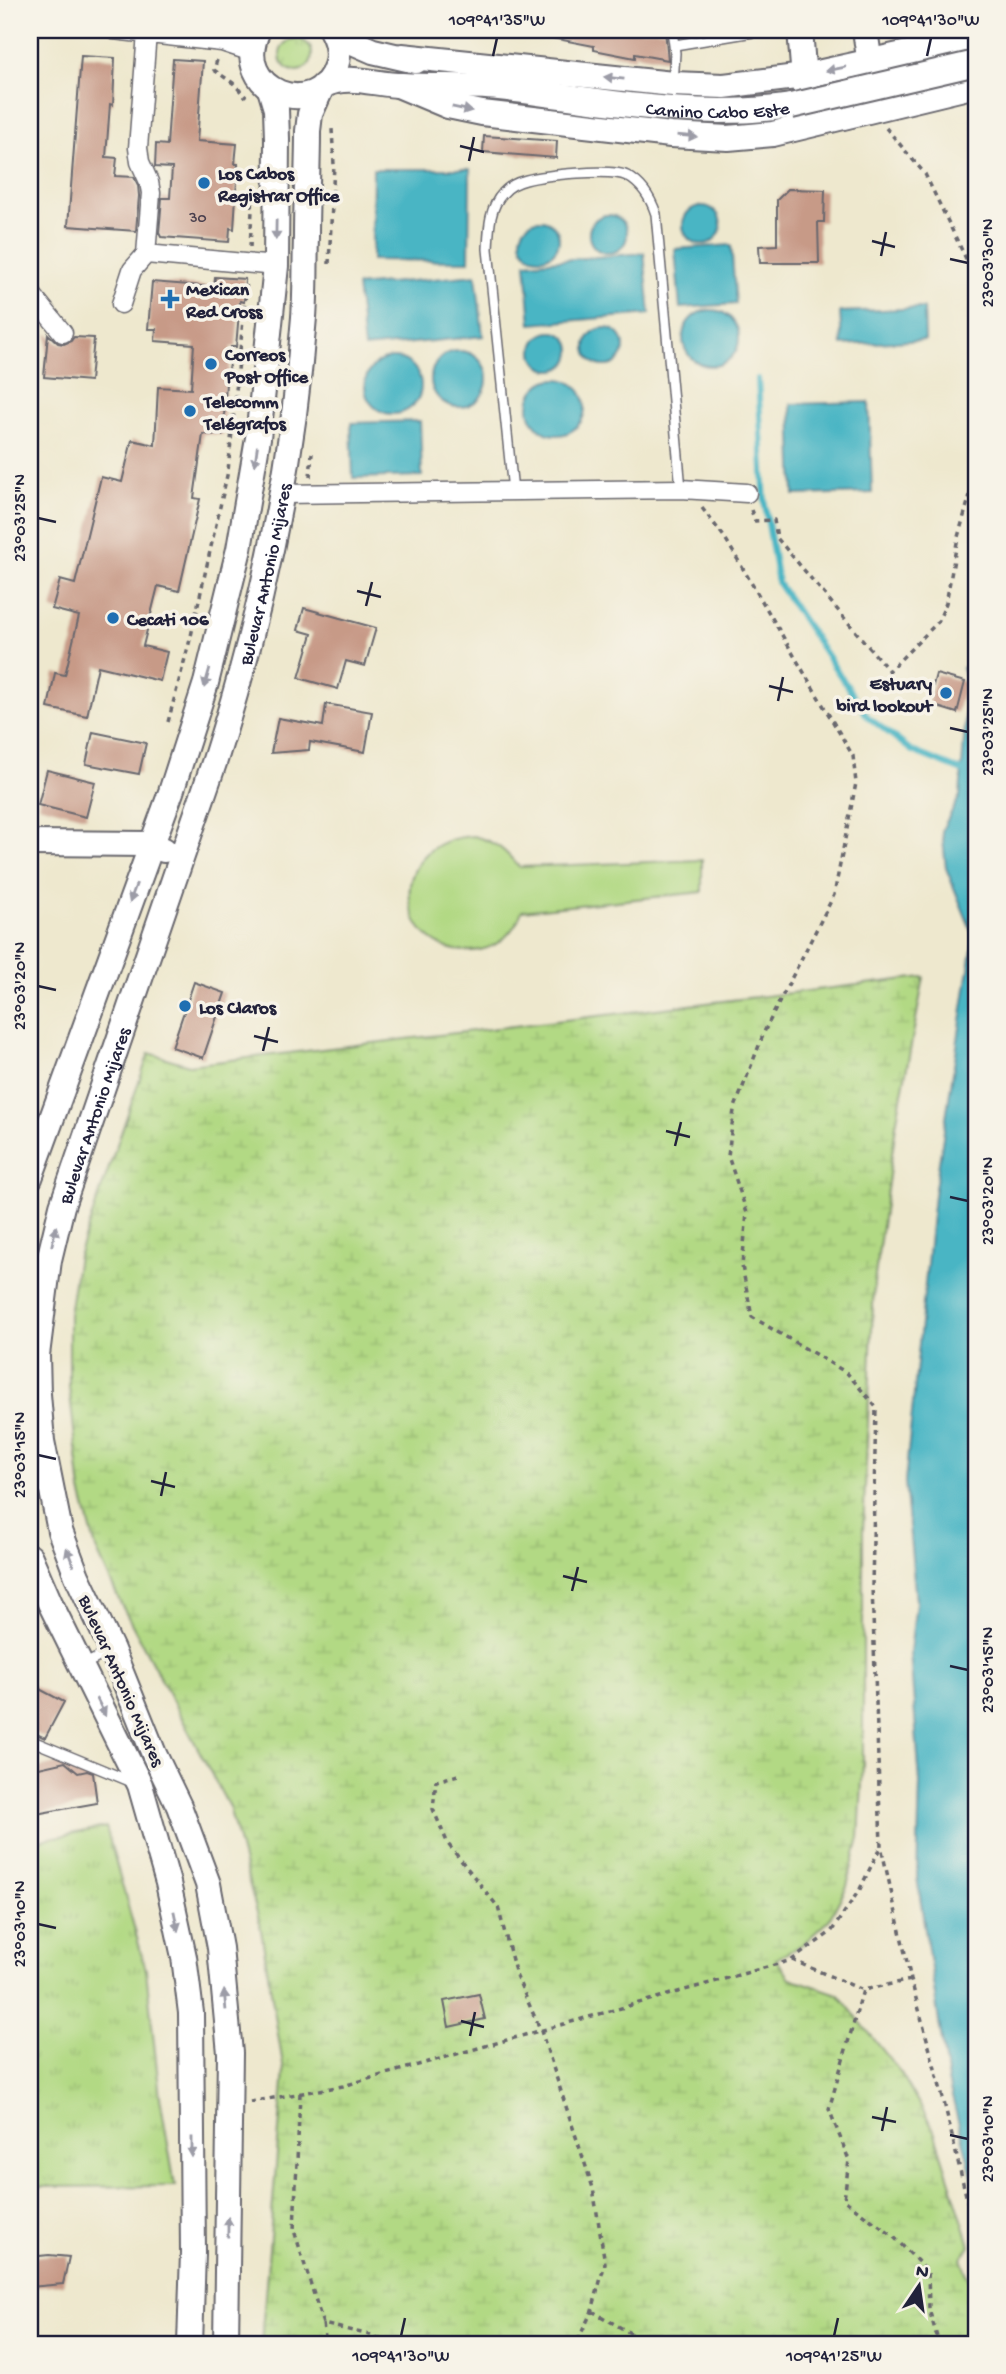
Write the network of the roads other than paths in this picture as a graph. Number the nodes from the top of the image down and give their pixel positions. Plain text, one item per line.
1 (113, 30) edge
2 (672, 30) edge
3 (765, 30) edge
4 (800, 30) edge
5 (864, 30) edge
6 (332, 32) edge
7 (147, 33) junction
8 (976, 38) edge
9 (255, 41) edge
10 (675, 45) junction
11 (402, 56) junction
12 (868, 62) junction
13 (976, 62) edge
14 (804, 76) junction
15 (673, 84) junction
16 (398, 85) junction
17 (976, 85) edge
18 (323, 86) junction
19 (496, 88) junction
20 (262, 97) junction
21 (878, 110) junction
22 (809, 126) junction
23 (146, 254) junction
24 (276, 266) junction
25 (30, 292) edge
26 (121, 304) dead end
27 (272, 312) junction
28 (304, 316) junction
29 (62, 333) dead end
30 (685, 489) junction
31 (513, 491) junction
32 (747, 493) dead end
33 (281, 494) junction
34 (30, 843) edge
35 (151, 844) junction
36 (181, 857) junction
37 (30, 1178) edge
38 (30, 1557) edge
39 (112, 1650) junction
40 (81, 1666) junction
41 (30, 1741) edge
42 (140, 1785) junction
43 (192, 2253) junction
44 (228, 2257) junction
45 (190, 2344) edge
46 (226, 2344) edge

1 - 7 street
2 - 10 lane
3 - 10 lane
4 - 14 main road
5 - 12 main road
6 - 11 main road, Camino Cabo Este
6 - 18 main road, Bulevar Antonio Mijares
7 - 9 street
7 - 23 street
8 - 12 main road
9 - 20 main road, Bulevar Antonio Mijares
10 - 15 lane
15 -> 11 main road
11 - 19 main road, Camino Cabo Este
12 -> 14 main road
12 - 21 main road
13 - 19 main road, Camino Cabo Este, bridge
14 - 15 main road
14 - 22 main road
16 - 18 main road, Camino Cabo Este
16 - 19 main road, Camino Cabo Este
16 -> 22 main road
17 - 21 main road
18 - 20 main road, Camino Cabo Este
18 - 28 main road, Bulevar Antonio Mijares
20 -> 24 main road, Bulevar Antonio Mijares
21 - 22 main road
23 - 24 street
23 - 26 street
24 - 27 main road, Bulevar Antonio Mijares
25 - 29 street
27 - 28 main road
27 -> 35 main road, Bulevar Antonio Mijares
28 - 33 main road, Bulevar Antonio Mijares
30 - 31 street
30 - 31 lane
30 - 32 street
31 - 33 street
33 - 36 main road, Bulevar Antonio Mijares
34 - 35 main road
35 - 36 main road
35 -> 37 main road, Bulevar Antonio Mijares
39 -> 36 main road, Bulevar Antonio Mijares
38 - 40 main road, Bulevar Antonio Mijares
39 - 40 lane
44 -> 39 main road, Bulevar Antonio Mijares
40 -> 42 main road, Bulevar Antonio Mijares
41 - 42 lane
42 -> 43 main road, Bulevar Antonio Mijares
43 - 44 main road
43 - 45 main road, Bulevar Antonio Mijares
44 - 46 main road, Bulevar Antonio Mijares

